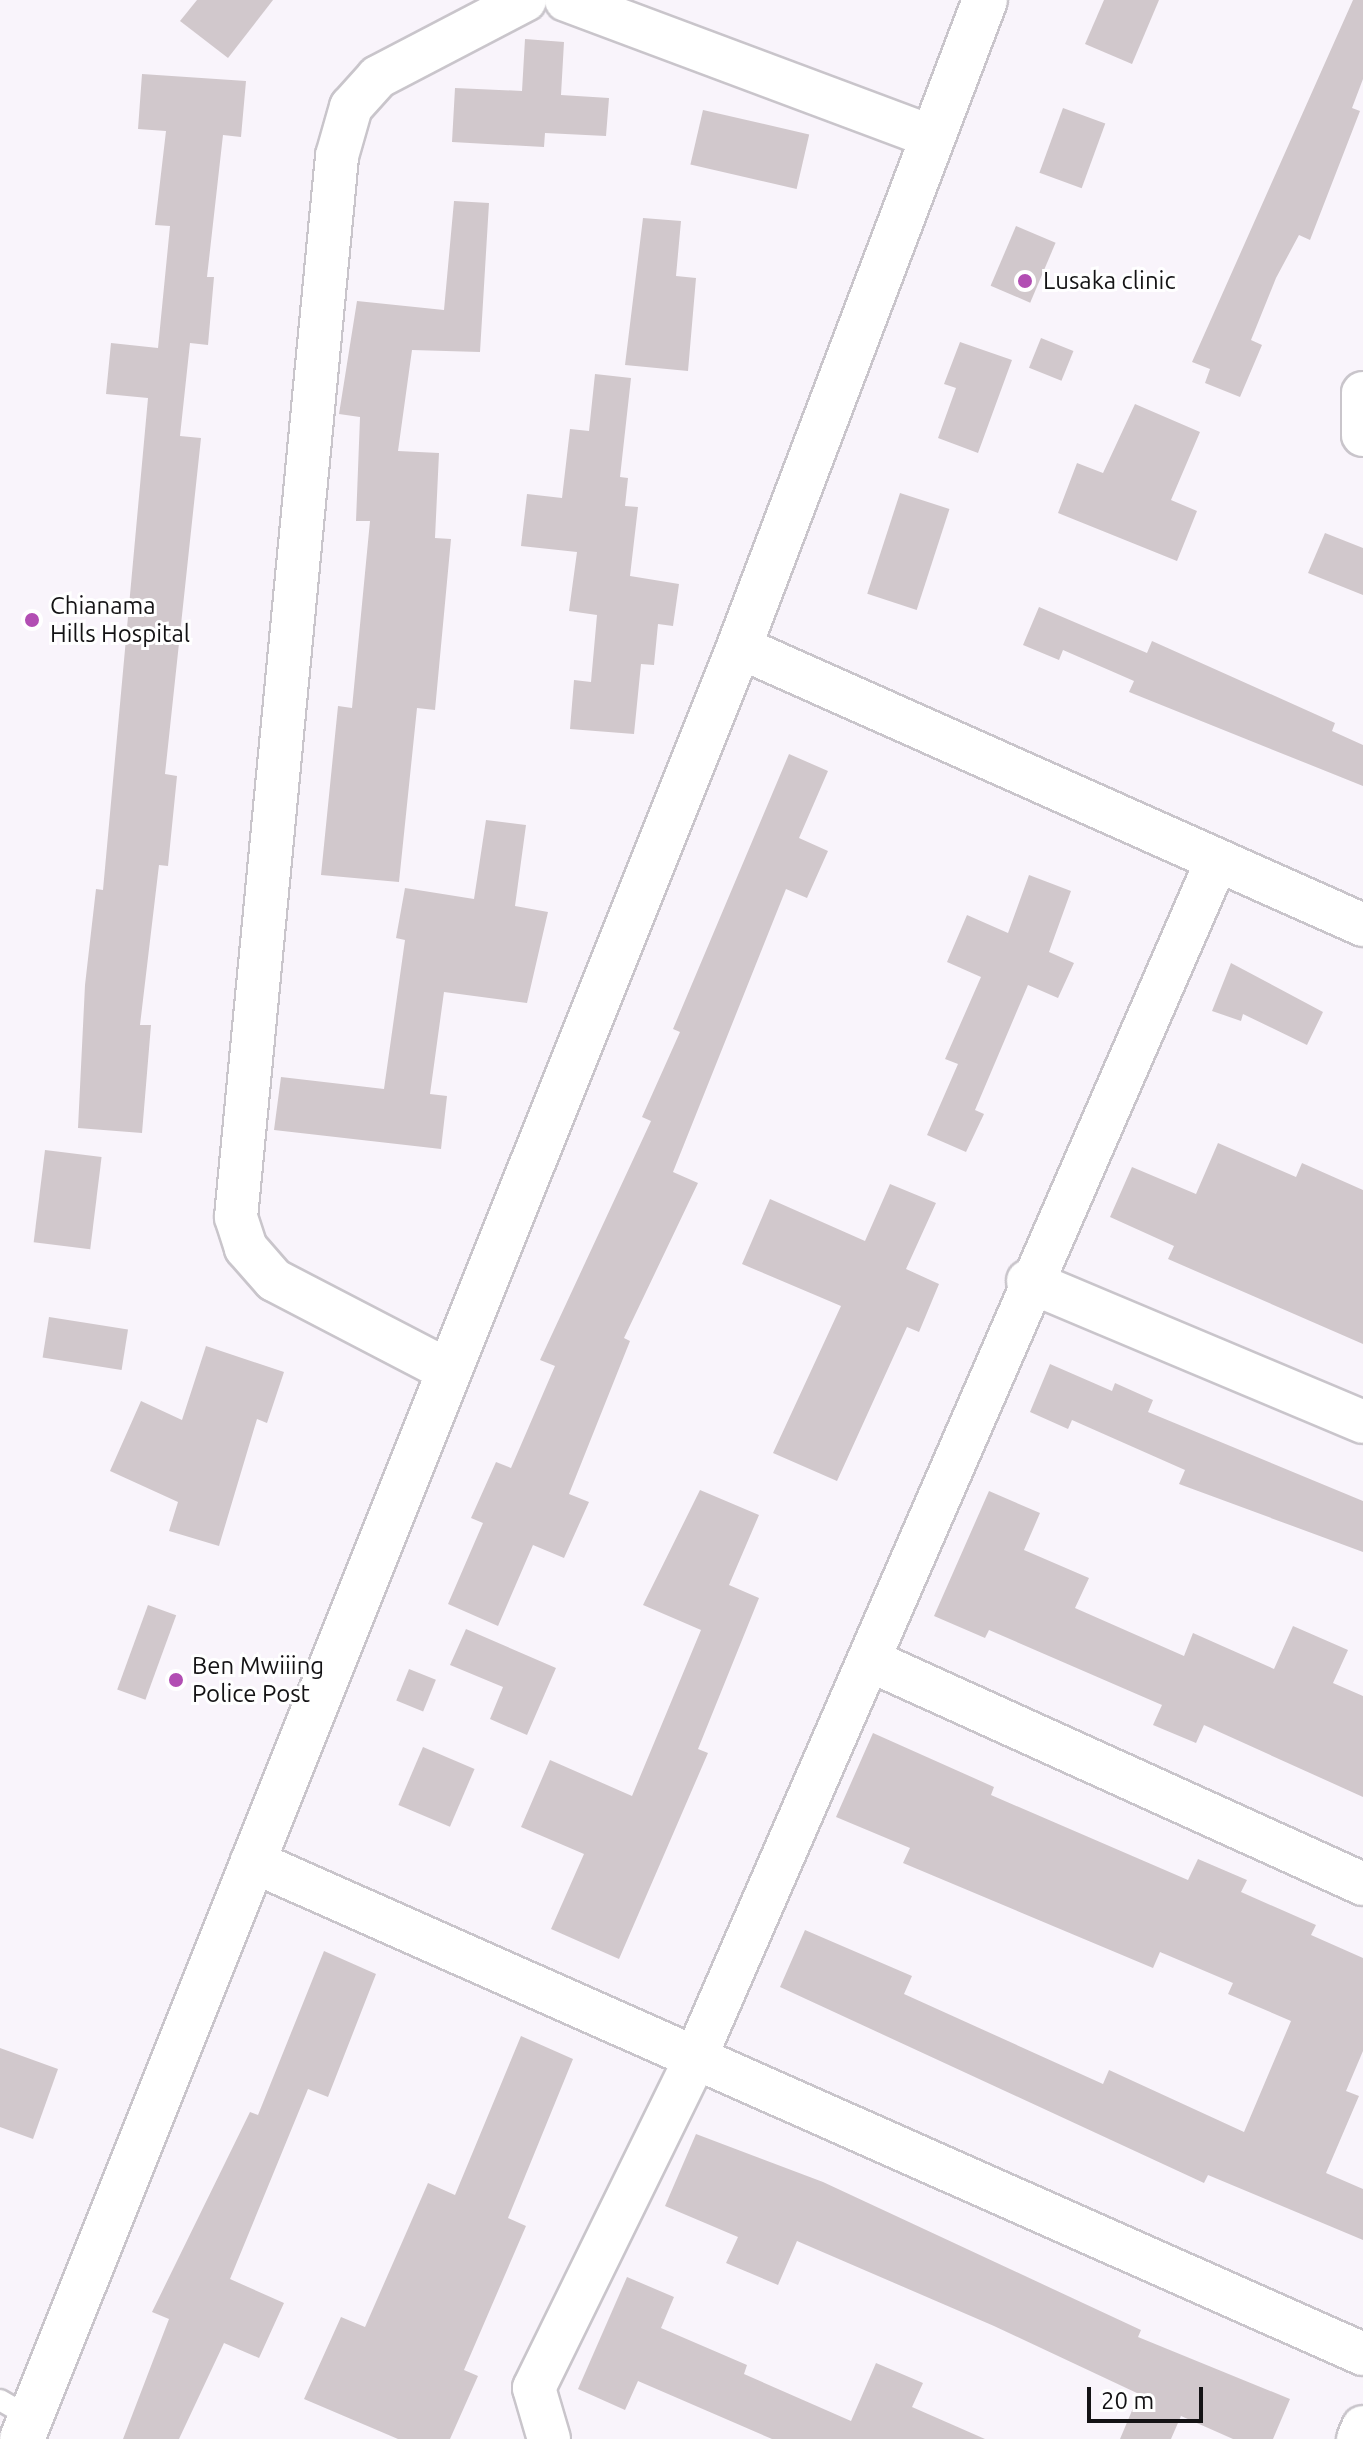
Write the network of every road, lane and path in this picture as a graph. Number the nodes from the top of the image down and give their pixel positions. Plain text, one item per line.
1 (525, 0) edge
2 (566, 0) edge
3 (985, 0) edge
4 (930, 136) junction
5 (1363, 393) edge
6 (1363, 435) edge
7 (739, 647) junction
8 (1217, 860) junction
9 (1363, 925) edge
10 (1028, 1281) junction
11 (449, 1371) junction
12 (1363, 1422) edge
13 (869, 1660) junction
14 (252, 1861) junction
15 (1363, 1884) edge
16 (693, 2063) junction
17 (1363, 2354) edge
18 (17, 2419) edge
19 (1363, 2427) edge
20 (549, 2439) edge
21 (1358, 2439) edge

1 - 11 street
2 - 4 street
3 - 4 main road
4 - 7 main road
5 - 6 street
7 - 8 street
7 - 11 main road
8 - 9 street
8 - 10 street
10 - 12 street
10 - 13 street
11 - 14 main road
13 - 15 street
13 - 16 street
14 - 16 street
14 - 18 main road
16 - 17 street
16 - 20 street
19 - 21 street

